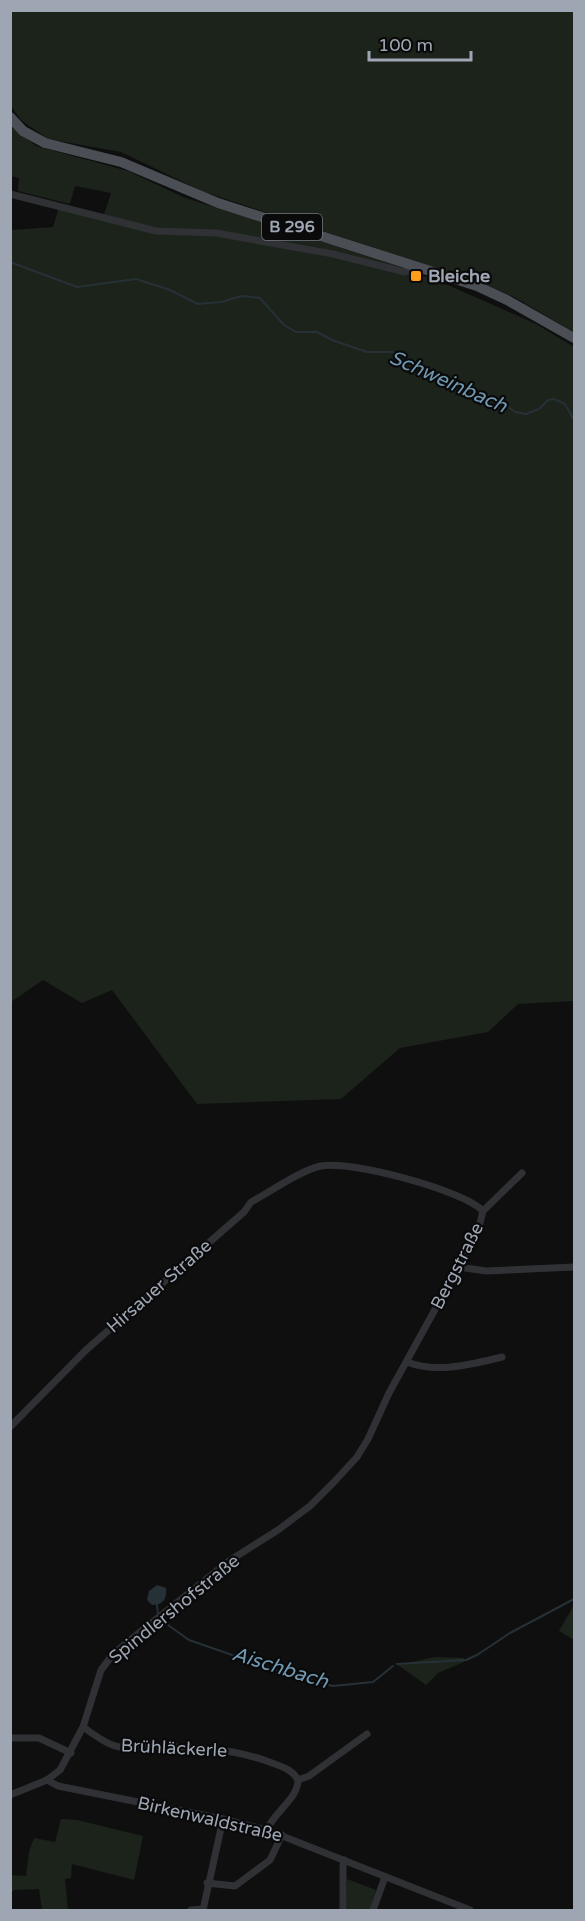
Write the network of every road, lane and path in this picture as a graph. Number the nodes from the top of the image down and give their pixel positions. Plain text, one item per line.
1 (10, 117) edge
2 (10, 194) edge
3 (418, 266) junction
4 (574, 338) edge
5 (324, 1166) joint
6 (522, 1173) dead end
7 (483, 1211) junction
8 (459, 1267) junction
9 (574, 1267) edge
10 (502, 1358) dead end
11 (407, 1362) junction
12 (10, 1427) edge
13 (368, 1439) joint
14 (82, 1727) junction
15 (367, 1734) dead end
16 (10, 1738) edge
17 (71, 1752) junction
18 (47, 1780) junction
19 (298, 1780) junction
20 (10, 1796) edge
21 (223, 1819) junction
22 (267, 1830) junction
23 (282, 1835) junction
24 (345, 1860) junction
25 (384, 1876) junction
26 (207, 1883) junction
27 (460, 1909) edge
28 (203, 1910) edge
29 (191, 1911) edge
30 (343, 1911) edge
31 (373, 1911) edge
32 (470, 1911) edge

1 - 3 main road, B 296
2 - 3 street
3 - 4 main road, B 296
5 - 7 street, Bergstraße
5 - 12 street, Hirsauer Straße
6 - 7 street
7 - 8 street, Bergstraße
8 - 9 street
8 - 11 street, Bergstraße
10 - 11 street
11 - 13 street, Bergstraße
13 - 14 street, Spindlershofstraße
14 - 17 street, Spindlershofstraße
14 - 19 street, Brühläckerle
15 - 19 street
16 - 17 street
17 - 18 street, Spindlershofstraße
18 - 20 street, Spindlershofstraße
18 - 21 street, Birkenwaldstraße
19 - 22 street
21 - 22 street, Birkenwaldstraße
21 - 26 street
22 - 23 street, Birkenwaldstraße
23 - 24 street, Birkenwaldstraße
23 - 26 street
24 - 25 street, Birkenwaldstraße
24 - 30 street
25 - 27 street, Birkenwaldstraße
25 - 31 street
26 - 28 street
27 - 32 street, Birkenwaldstraße
28 - 29 street

